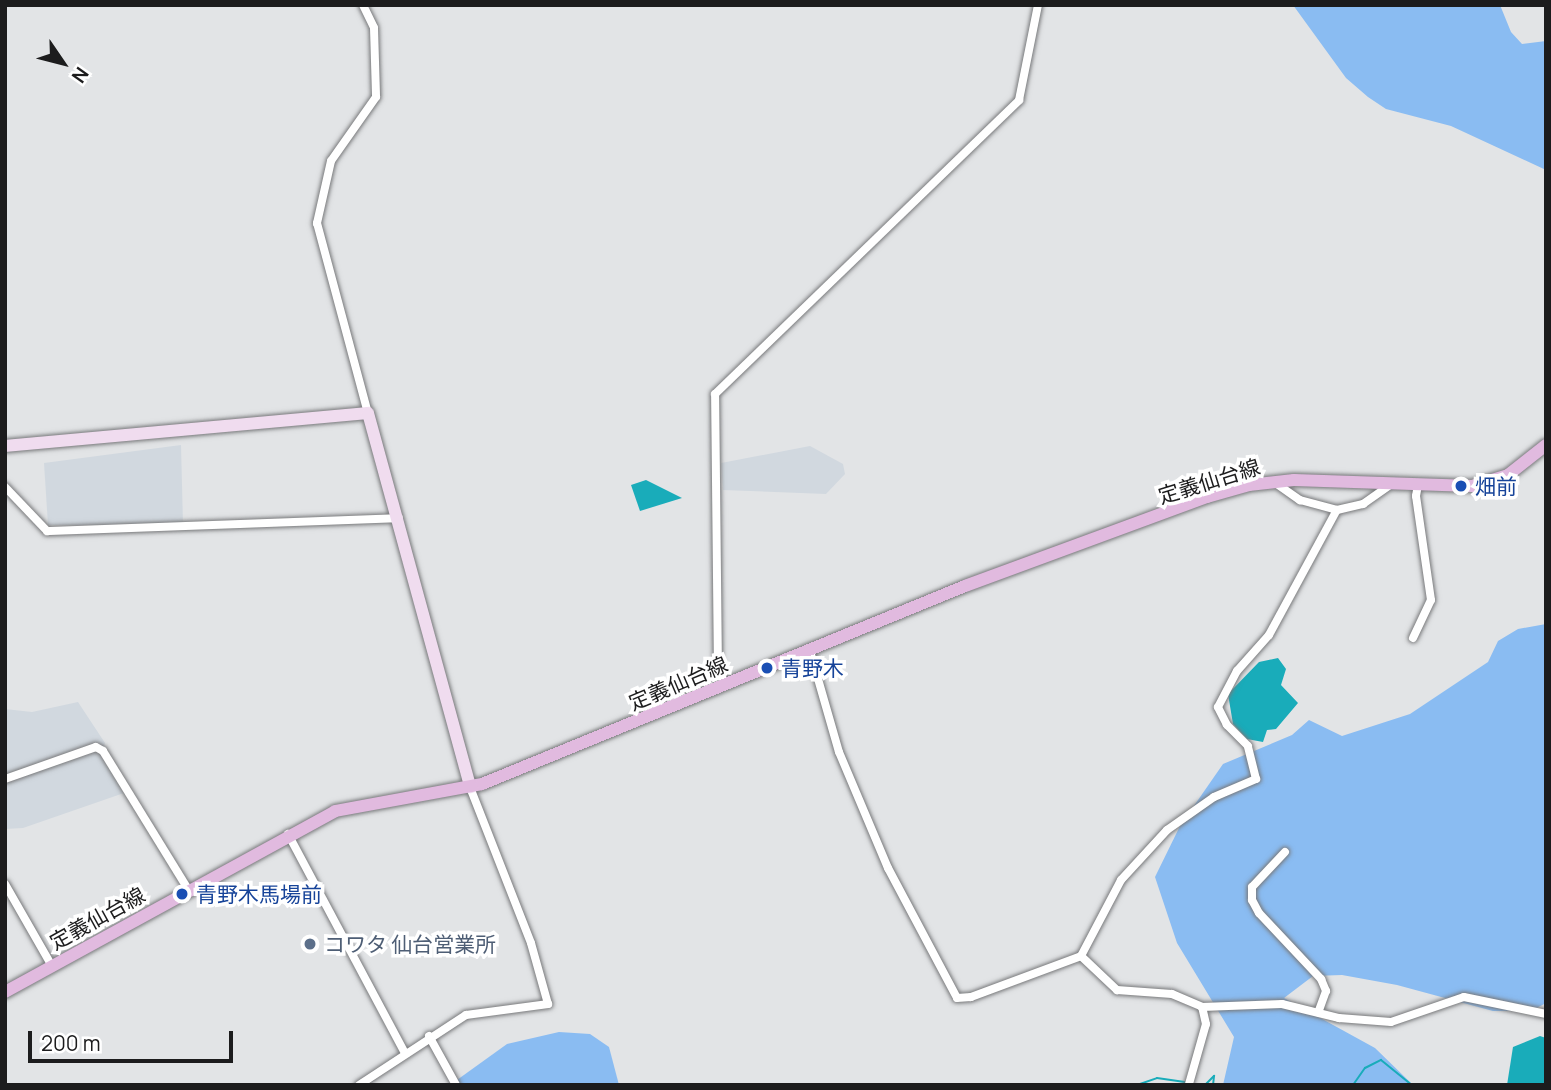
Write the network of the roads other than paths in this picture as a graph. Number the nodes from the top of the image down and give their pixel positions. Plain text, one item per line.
1 (363, 5) edge
2 (1038, 5) edge
3 (368, 413) junction
4 (1546, 445) edge
5 (5, 446) edge
6 (1274, 481) junction
7 (1393, 484) junction
8 (1418, 485) junction
9 (5, 487) edge
10 (1337, 510) junction
11 (399, 518) junction
12 (1413, 638) dead end
13 (810, 651) junction
14 (726, 683) junction
15 (5, 779) edge
16 (470, 787) junction
17 (288, 834) junction
18 (1285, 852) dead end
19 (5, 884) edge
20 (188, 889) junction
21 (1081, 956) junction
22 (52, 966) junction
23 (5, 992) edge
24 (1202, 1007) junction
25 (1318, 1013) junction
26 (1546, 1014) edge
27 (429, 1037) junction
28 (405, 1053) junction
29 (1189, 1084) edge
30 (359, 1085) edge
31 (456, 1085) edge

1 - 3 street
2 - 14 street
3 - 5 street
3 - 11 street
4 - 8 main road, 定義仙台線
6 - 7 main road, 定義仙台線
6 - 10 street
6 - 13 main road, 定義仙台線
7 - 8 main road, 定義仙台線
7 - 10 street
8 - 12 street
9 - 11 street
10 - 21 street
11 - 16 street
13 - 14 main road, 定義仙台線
13 - 21 street
14 - 16 main road, 定義仙台線
15 - 20 street
16 - 17 main road, 定義仙台線
16 - 27 street
17 - 20 main road, 定義仙台線
17 - 28 street
18 - 25 street
19 - 22 street
20 - 22 main road, 定義仙台線
21 - 24 street
22 - 23 main road, 定義仙台線
24 - 25 street
24 - 29 street
25 - 26 street
27 - 28 street
27 - 31 street
28 - 30 street

